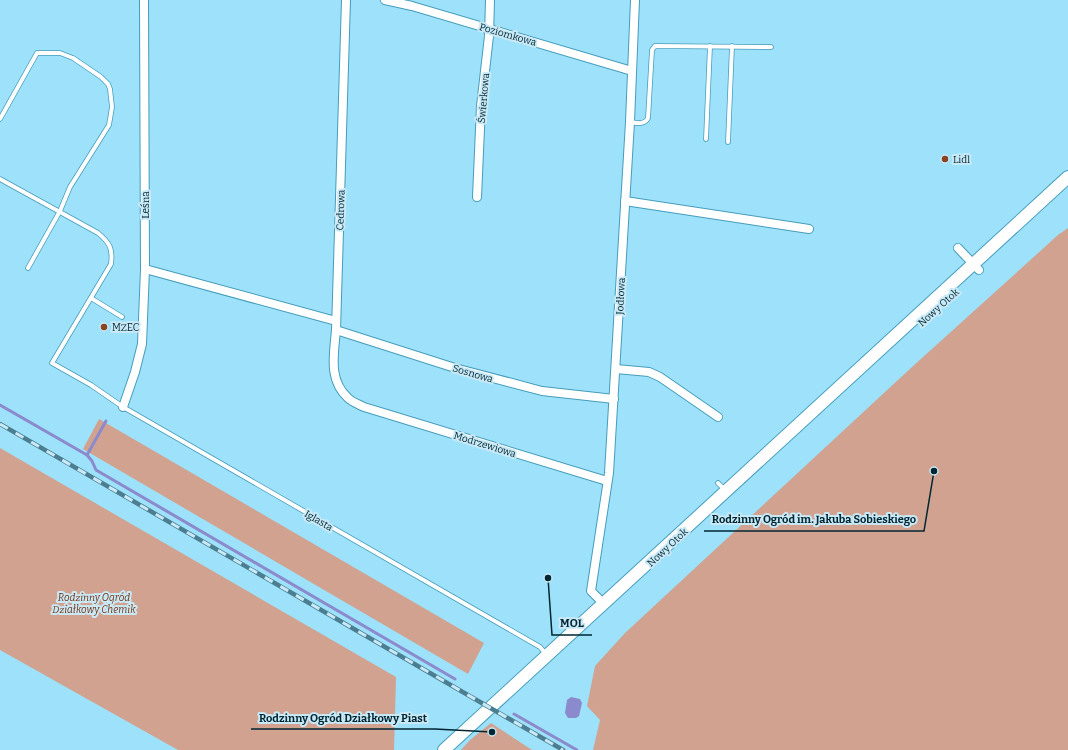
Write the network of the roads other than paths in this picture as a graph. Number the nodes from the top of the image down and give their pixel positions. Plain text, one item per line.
1 (144, 0) edge
2 (346, 0) edge
3 (385, 0) edge
4 (490, 0) edge
5 (635, 0) edge
6 (488, 28) junction
7 (710, 46) junction
8 (732, 46) junction
9 (771, 47) dead end
10 (632, 71) junction
11 (0, 119) edge
12 (630, 122) junction
13 (706, 139) dead end
14 (728, 142) dead end
15 (1068, 177) edge
16 (0, 179) edge
17 (477, 197) dead end
18 (625, 201) junction
19 (60, 211) junction
20 (809, 229) dead end
21 (958, 248) dead end
22 (976, 267) junction
23 (28, 268) dead end
24 (145, 269) junction
25 (91, 298) junction
26 (122, 317) dead end
27 (336, 321) junction
28 (336, 330) junction
29 (616, 369) junction
30 (614, 399) junction
31 (123, 407) junction
32 (364, 407) joint
33 (718, 417) dead end
34 (607, 481) junction
35 (604, 604) junction
36 (548, 655) junction
37 (444, 750) edge

1 - 24 street, Leśna
2 - 27 street, Cedrowa
3 - 6 street, Poziomkowa
4 - 6 street, Świerkowa
5 - 10 street, Jodłowa
6 - 10 street, Poziomkowa
6 - 17 street, Świerkowa
7 - 8 lane
7 - 12 lane
7 - 13 lane
8 - 9 lane
8 - 14 lane
10 - 12 street, Jodłowa
11 - 19 lane
12 - 18 street, Jodłowa
15 - 22 main road, Nowy Otok
16 - 19 lane
18 - 20 street
18 - 29 street, Jodłowa
19 - 23 lane
19 - 25 lane
21 - 22 street
22 - 35 main road, Nowy Otok
24 - 27 street
24 - 31 street, Leśna
25 - 26 lane
25 - 31 lane, Iglasta
27 - 28 street, Cedrowa
28 - 30 street, Sosnowa
28 - 32 street, Cedrowa
29 - 30 street, Jodłowa
29 - 33 street
30 - 34 street, Jodłowa
31 - 36 lane, Iglasta
32 - 34 street, Modrzewiowa
34 - 35 street, Jodłowa
35 - 36 main road, Nowy Otok
36 - 37 main road, Nowy Otok

